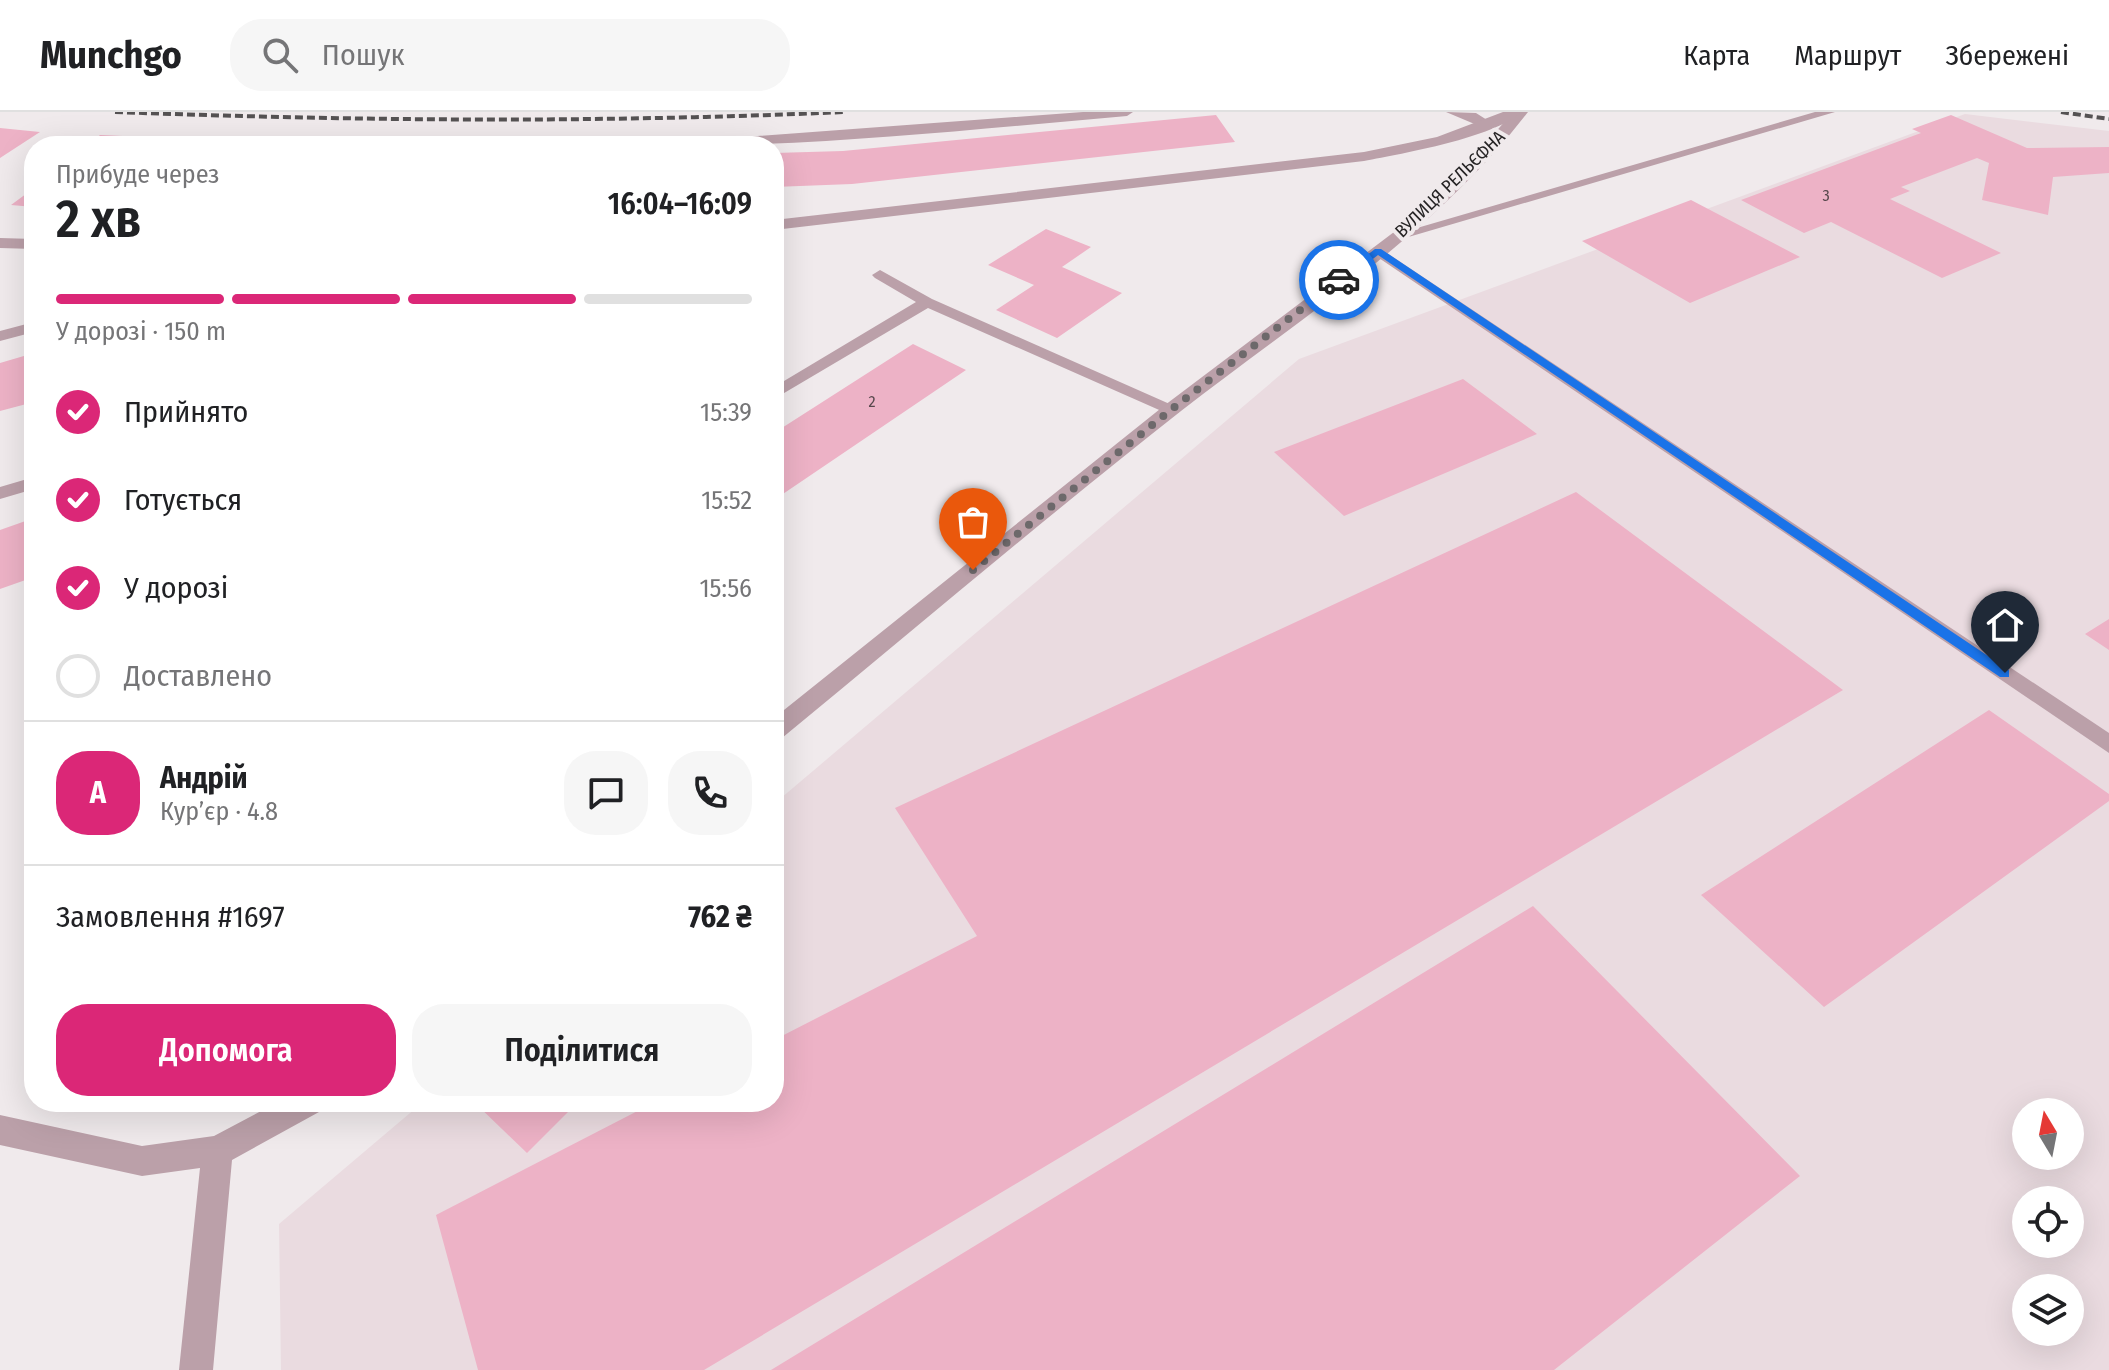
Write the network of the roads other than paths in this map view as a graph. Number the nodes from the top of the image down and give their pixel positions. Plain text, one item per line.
1 (1127, 112) edge
2 (1452, 112) edge
3 (1518, 112) edge
4 (1829, 112) edge
5 (1489, 125) junction
6 (784, 140) edge
7 (784, 224) edge
8 (1400, 235) junction
9 (0, 243) edge
10 (24, 244) edge
11 (1378, 251) junction
12 (880, 275) dead end
13 (927, 302) junction
14 (24, 330) edge
15 (0, 336) edge
16 (784, 388) edge
17 (1172, 409) junction
18 (24, 486) edge
19 (0, 493) edge
20 (784, 723) edge
21 (2109, 744) edge
22 (289, 1112) edge
23 (0, 1130) edge
24 (217, 1151) junction
25 (196, 1370) edge

1 - 6 lane
2 - 5 lane
3 - 5 street, ВУЛИЦЯ РЕЛЬЄФНА
3 - 8 street, ВУЛИЦЯ РЕЛЬЄФНА
4 - 8 lane
5 - 7 street, ВУЛИЦЯ РЕЛЬЄФНА
8 - 11 street, ВУЛИЦЯ РЕЛЬЄФНА
9 - 10 street
11 - 17 street, ВУЛИЦЯ РЕЛЬЄФНА
11 - 21 lane
12 - 13 lane
13 - 16 lane
13 - 17 lane
14 - 15 lane
17 - 20 street, ВУЛИЦЯ РЕЛЬЄФНА
18 - 19 lane
22 - 24 street
23 - 24 street
24 - 25 street

